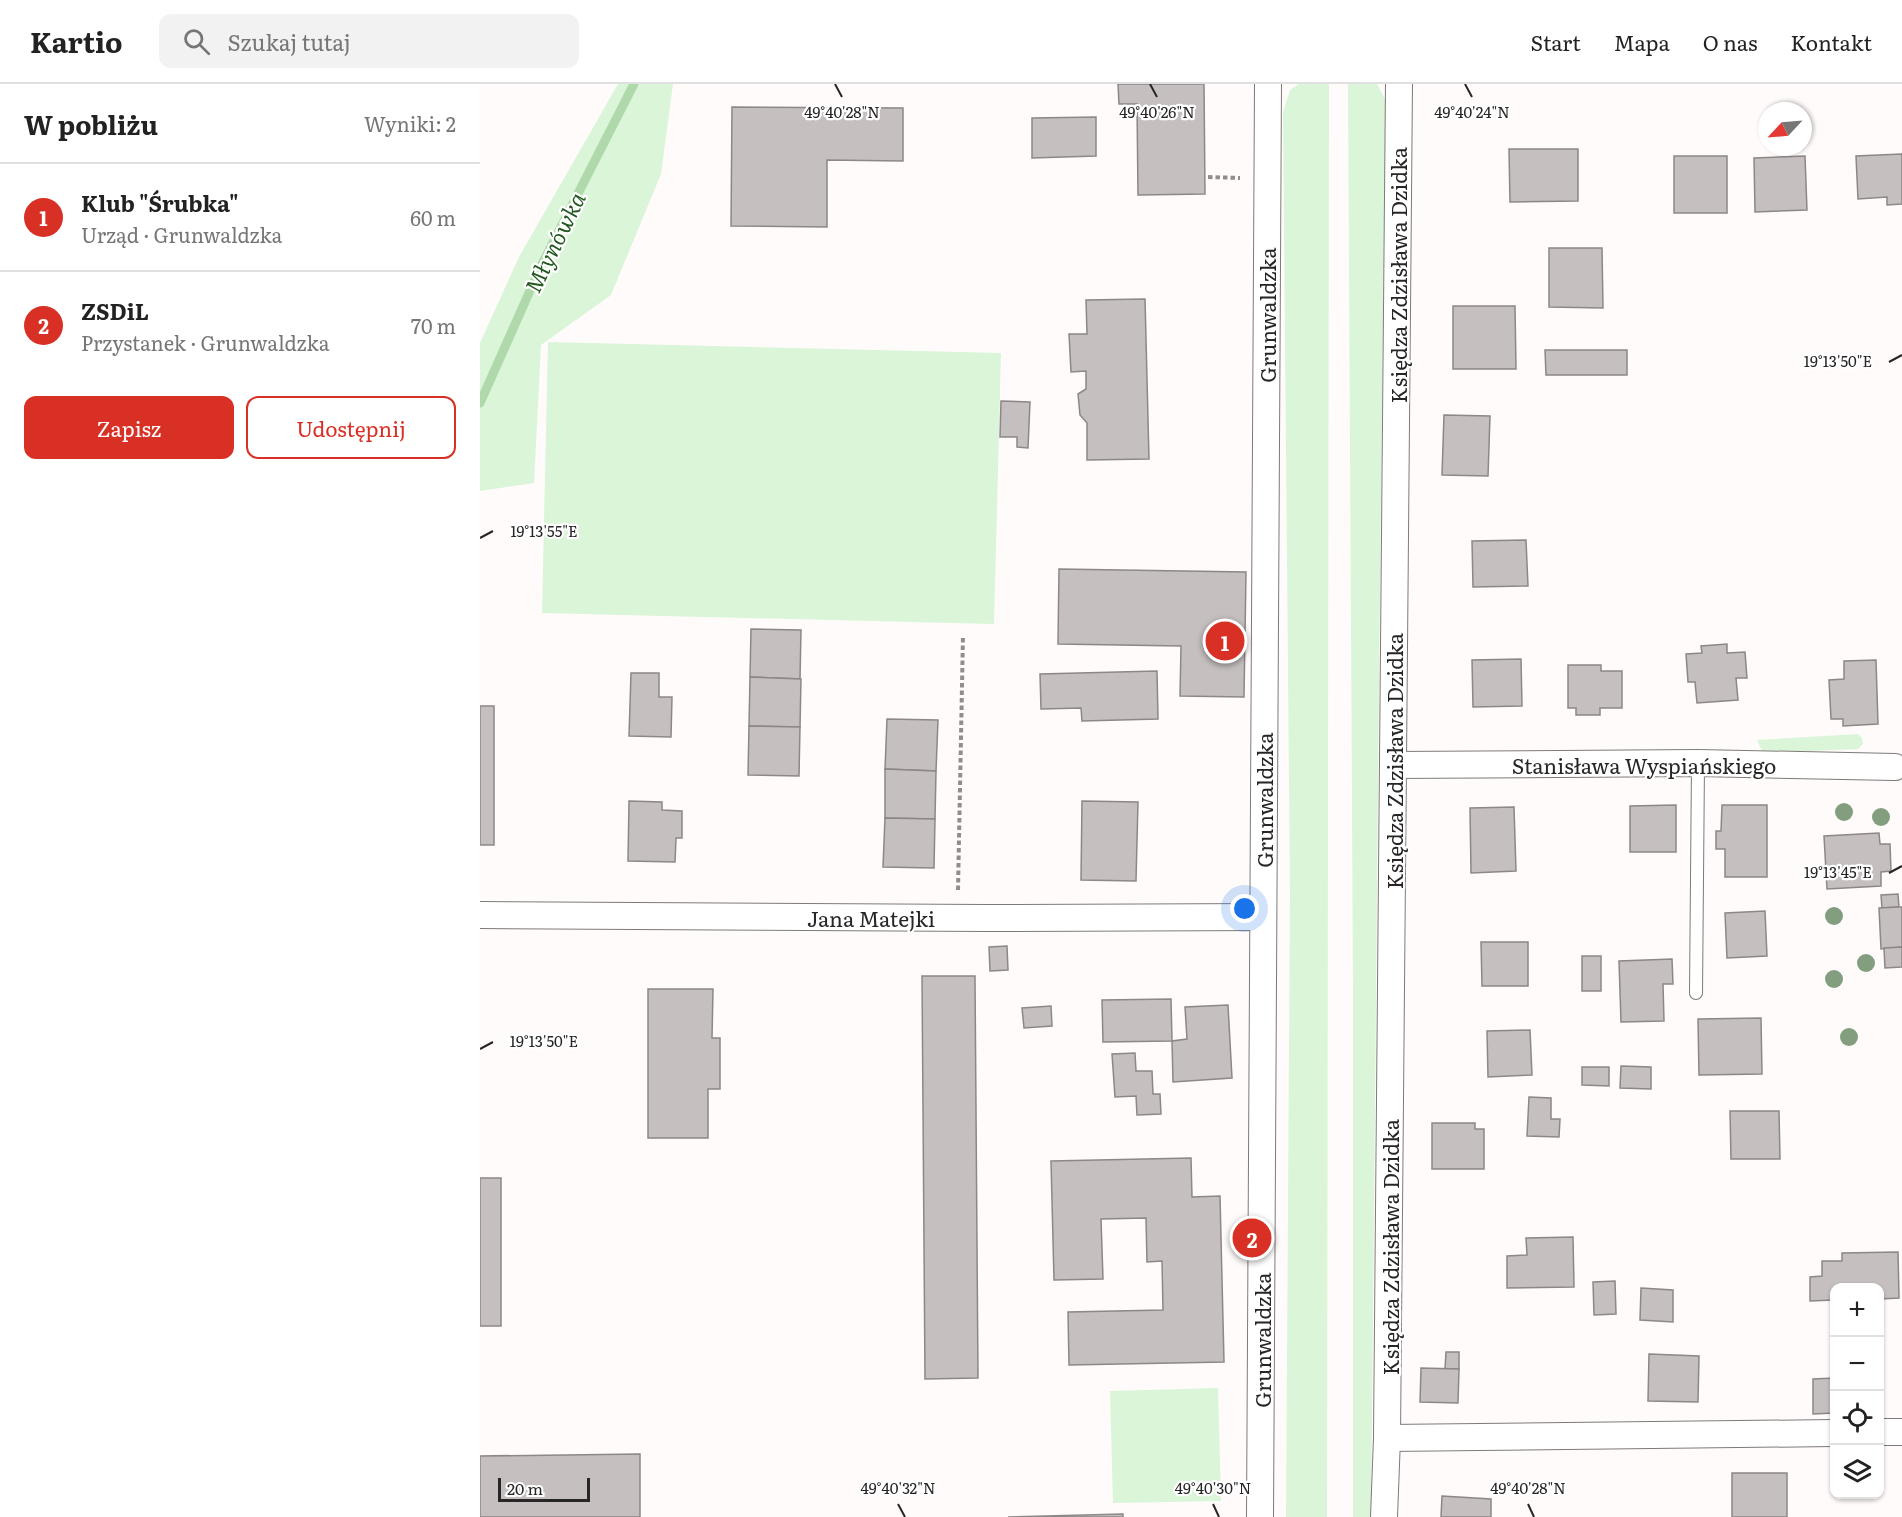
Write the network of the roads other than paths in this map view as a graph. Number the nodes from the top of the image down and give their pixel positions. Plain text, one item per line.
1 (1268, 84) edge
2 (1399, 84) edge
3 (1698, 763) junction
4 (1393, 765) junction
5 (1895, 767) dead end
6 (480, 915) edge
7 (1263, 917) junction
8 (1696, 993) dead end
9 (1884, 1432) edge
10 (1902, 1432) edge
11 (1830, 1433) edge
12 (1387, 1438) junction
13 (1260, 1517) edge
14 (1384, 1517) edge

1 - 7 street, Grunwaldzka
2 - 4 street, Księdza Zdzisława Dzidka
3 - 4 street, Stanisława Wyspiańskiego
3 - 5 street, Stanisława Wyspiańskiego
3 - 8 lane
4 - 12 street, Księdza Zdzisława Dzidka
6 - 7 street, Jana Matejki
7 - 13 street, Grunwaldzka
9 - 10 street
11 - 12 street
12 - 14 street, Księdza Zdzisława Dzidka

